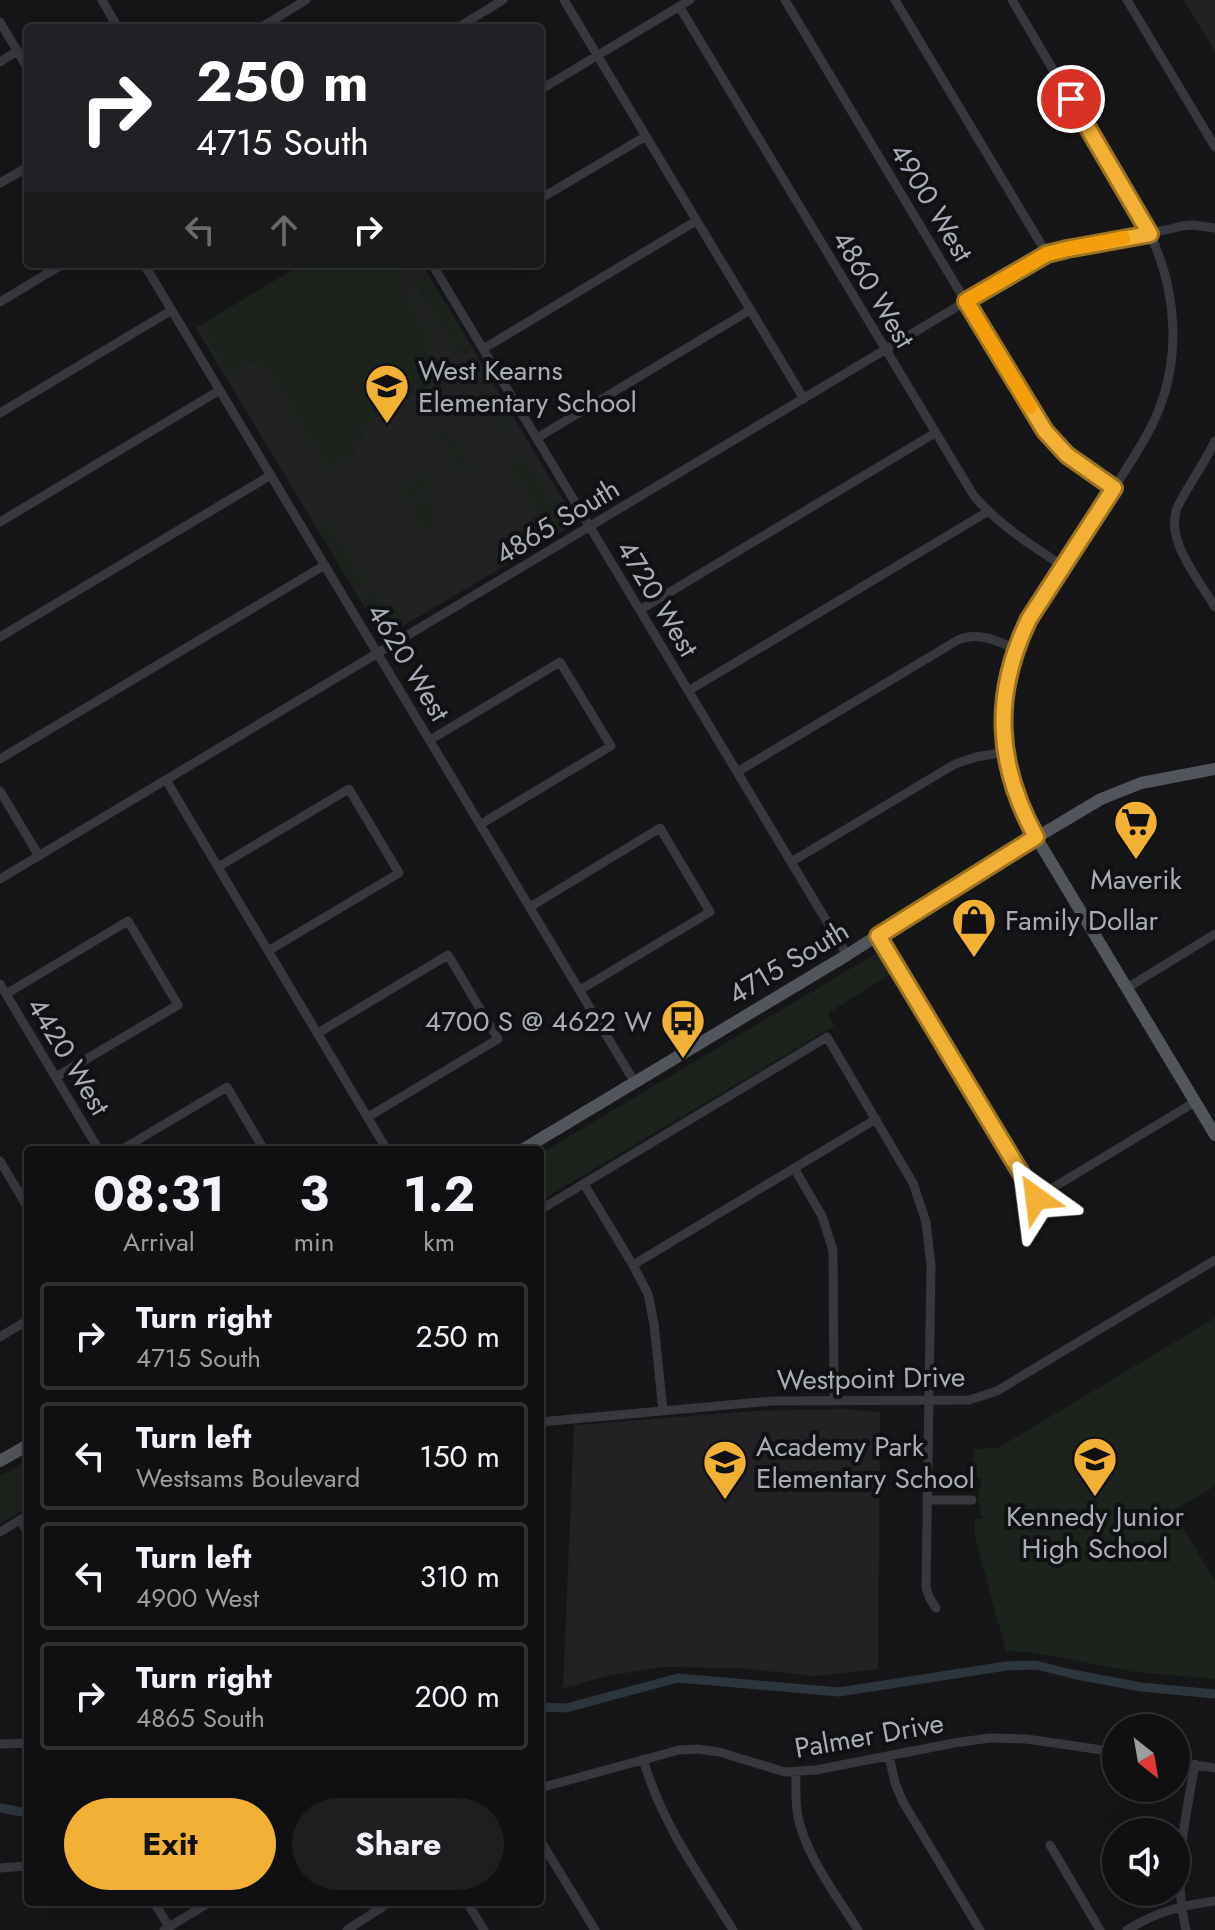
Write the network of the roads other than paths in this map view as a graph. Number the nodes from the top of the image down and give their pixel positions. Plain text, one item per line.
1 (102, 0) edge
2 (306, 0) edge
3 (503, 0) edge
4 (564, 0) edge
5 (690, 0) edge
6 (785, 0) edge
7 (895, 0) edge
8 (1012, 0) edge
9 (1127, 0) edge
10 (679, 6) junction
11 (0, 22) edge
12 (116, 24) edge
13 (267, 24) edge
14 (464, 24) edge
15 (17, 51) junction
16 (597, 55) junction
17 (0, 62) edge
18 (24, 62) edge
19 (544, 88) edge
20 (646, 136) junction
21 (1215, 147) edge
22 (24, 169) edge
23 (0, 183) edge
24 (544, 197) edge
25 (696, 221) junction
26 (1215, 228) edge
27 (1150, 234) junction
28 (1047, 254) junction
29 (56, 268) edge
30 (146, 268) edge
31 (434, 268) edge
32 (966, 301) junction
33 (0, 302) edge
34 (172, 310) junction
35 (750, 310) junction
36 (483, 349) junction
37 (885, 350) junction
38 (220, 390) junction
39 (804, 399) junction
40 (0, 413) edge
41 (935, 433) junction
42 (537, 438) junction
43 (1215, 441) edge
44 (271, 475) junction
45 (1114, 488) junction
46 (987, 512) junction
47 (0, 522) edge
48 (590, 527) junction
49 (325, 565) junction
50 (1063, 566) junction
51 (1215, 607) edge
52 (640, 610) junction
53 (0, 637) edge
54 (1016, 649) junction
55 (378, 653) junction
56 (688, 691) junction
57 (430, 740) junction
58 (1005, 752) junction
59 (0, 759) edge
60 (1215, 769) edge
61 (737, 772) junction
62 (166, 780) junction
63 (0, 791) edge
64 (481, 824) junction
65 (1036, 837) junction
66 (39, 856) junction
67 (791, 862) junction
68 (218, 867) junction
69 (0, 879) edge
70 (530, 907) junction
71 (878, 936) junction
72 (1214, 938) edge
73 (268, 951) junction
74 (847, 955) junction
75 (0, 984) edge
76 (1127, 988) junction
77 (580, 990) junction
78 (6, 994) junction
79 (318, 1033) junction
80 (56, 1077) junction
81 (635, 1083) junction
82 (1195, 1102) junction
83 (368, 1117) junction
84 (876, 1119) junction
85 (1215, 1135) edge
86 (97, 1146) edge
87 (128, 1146) edge
88 (262, 1146) edge
89 (385, 1146) edge
90 (529, 1146) edge
91 (0, 1161) edge
92 (794, 1168) junction
93 (584, 1184) junction
94 (24, 1201) edge
95 (544, 1208) edge
96 (1215, 1260) edge
97 (633, 1265) junction
98 (24, 1322) edge
99 (0, 1336) edge
100 (834, 1400) junction
101 (929, 1400) junction
102 (663, 1411) junction
103 (544, 1422) edge
104 (24, 1447) edge
105 (0, 1461) edge
106 (927, 1500) junction
107 (972, 1500) dead end
108 (24, 1518) edge
109 (0, 1532) edge
110 (936, 1608) dead end
111 (24, 1743) edge
112 (0, 1744) edge
113 (1102, 1750) edge
114 (889, 1756) junction
115 (643, 1759) junction
116 (1190, 1763) edge
117 (1195, 1764) junction
118 (1215, 1768) edge
119 (796, 1772) junction
120 (544, 1787) edge
121 (1186, 1818) edge
122 (1050, 1845) dead end
123 (544, 1847) edge
124 (24, 1866) edge
125 (0, 1868) edge
126 (1215, 1901) edge
127 (1190, 1904) edge
128 (156, 1906) edge
129 (203, 1906) edge
130 (384, 1906) edge
131 (469, 1906) edge
132 (1179, 1906) edge
133 (1181, 1906) edge
134 (166, 1928) edge
135 (347, 1930) edge
136 (484, 1930) edge
137 (595, 1930) edge
138 (733, 1930) edge
139 (858, 1930) edge
140 (980, 1930) edge
141 (1100, 1930) edge
142 (1127, 1930) edge
143 (1186, 1930) edge

1 - 12 street
2 - 13 street
3 - 14 street
4 - 16 street
5 - 10 street
6 - 32 street, 4900 West
7 - 28 street
8 - 27 street
9 - 21 street
10 - 16 street
10 - 37 street, 4860 West
11 - 15 street
15 - 17 street
15 - 18 street
16 - 19 street
16 - 20 street
20 - 24 street
20 - 25 street
22 - 23 street
25 - 35 street
25 - 36 street
26 - 27 street, 4865 South
27 - 28 street, 4865 South
27 - 45 street
28 - 32 street, 4865 South
29 - 33 street
30 - 34 street, 4620 West
31 - 36 street, 4720 West
32 - 37 street, 4865 South
32 - 45 street, 4900 West
34 - 38 street, 4620 West
34 - 40 street
35 - 39 street
35 - 42 street
36 - 42 street, 4720 West
37 - 39 street, 4865 South
37 - 41 street, 4860 West
38 - 44 street, 4620 West
38 - 47 street
39 - 48 street, 4865 South
41 - 46 street, 4860 West
41 - 52 street
42 - 48 street, 4720 West
43 - 51 street
44 - 49 street, 4620 West
44 - 53 street
45 - 50 street
46 - 50 street, 4860 West
46 - 56 street
48 - 52 street, 4720 West
48 - 55 street, 4865 South
49 - 55 street, 4620 West
49 - 59 street
50 - 54 street
52 - 56 street, 4720 West
54 - 58 street
54 - 61 street
55 - 57 street, 4620 West
55 - 62 street, 4865 South
56 - 61 street, 4720 West
57 - 64 street, 4620 West
57 - 64 street
58 - 65 street
58 - 67 street
60 - 65 main road, 4715 South
61 - 67 street, 4720 West
62 - 66 street, 4865 South
62 - 68 street
63 - 66 street
64 - 70 street, 4620 West
65 - 71 main road, 4715 South
65 - 76 main road
66 - 69 street, 4865 South
67 - 74 street, 4720 West
68 - 73 street
68 - 73 street
70 - 77 street, 4620 West
70 - 77 street
71 - 74 main road, 4715 South
71 - 82 street
72 - 76 street
73 - 79 street
74 - 81 main road, 4715 South
75 - 78 street, 4420 West
76 - 82 main road
77 - 81 street, 4620 West
78 - 80 street, 4420 West
78 - 80 street
79 - 83 street
79 - 83 street
80 - 86 street, 4420 West
81 - 90 main road, 4715 South
82 - 85 main road
83 - 89 street
84 - 92 street
84 - 93 street
84 - 101 street
87 - 88 street
91 - 94 street
92 - 97 street
92 - 100 street
93 - 95 street
93 - 97 street
96 - 101 street, Westpoint Drive
97 - 102 street
98 - 99 street
100 - 101 street, Westpoint Drive
100 - 102 street, Westpoint Drive
101 - 106 street
102 - 103 street, Westpoint Drive
104 - 105 main road
106 - 107 street
106 - 110 street
108 - 109 street
111 - 112 street
113 - 114 street, Palmer Drive
114 - 119 street, Palmer Drive
114 - 140 street
115 - 119 street, Palmer Drive
115 - 120 street, Palmer Drive
115 - 138 street
116 - 117 street
117 - 118 street
117 - 121 street
119 - 139 street
122 - 141 street
123 - 137 street
124 - 125 street
126 - 127 street
128 - 134 street
129 - 134 street
130 - 135 street
131 - 136 street
132 - 142 street
133 - 143 street

